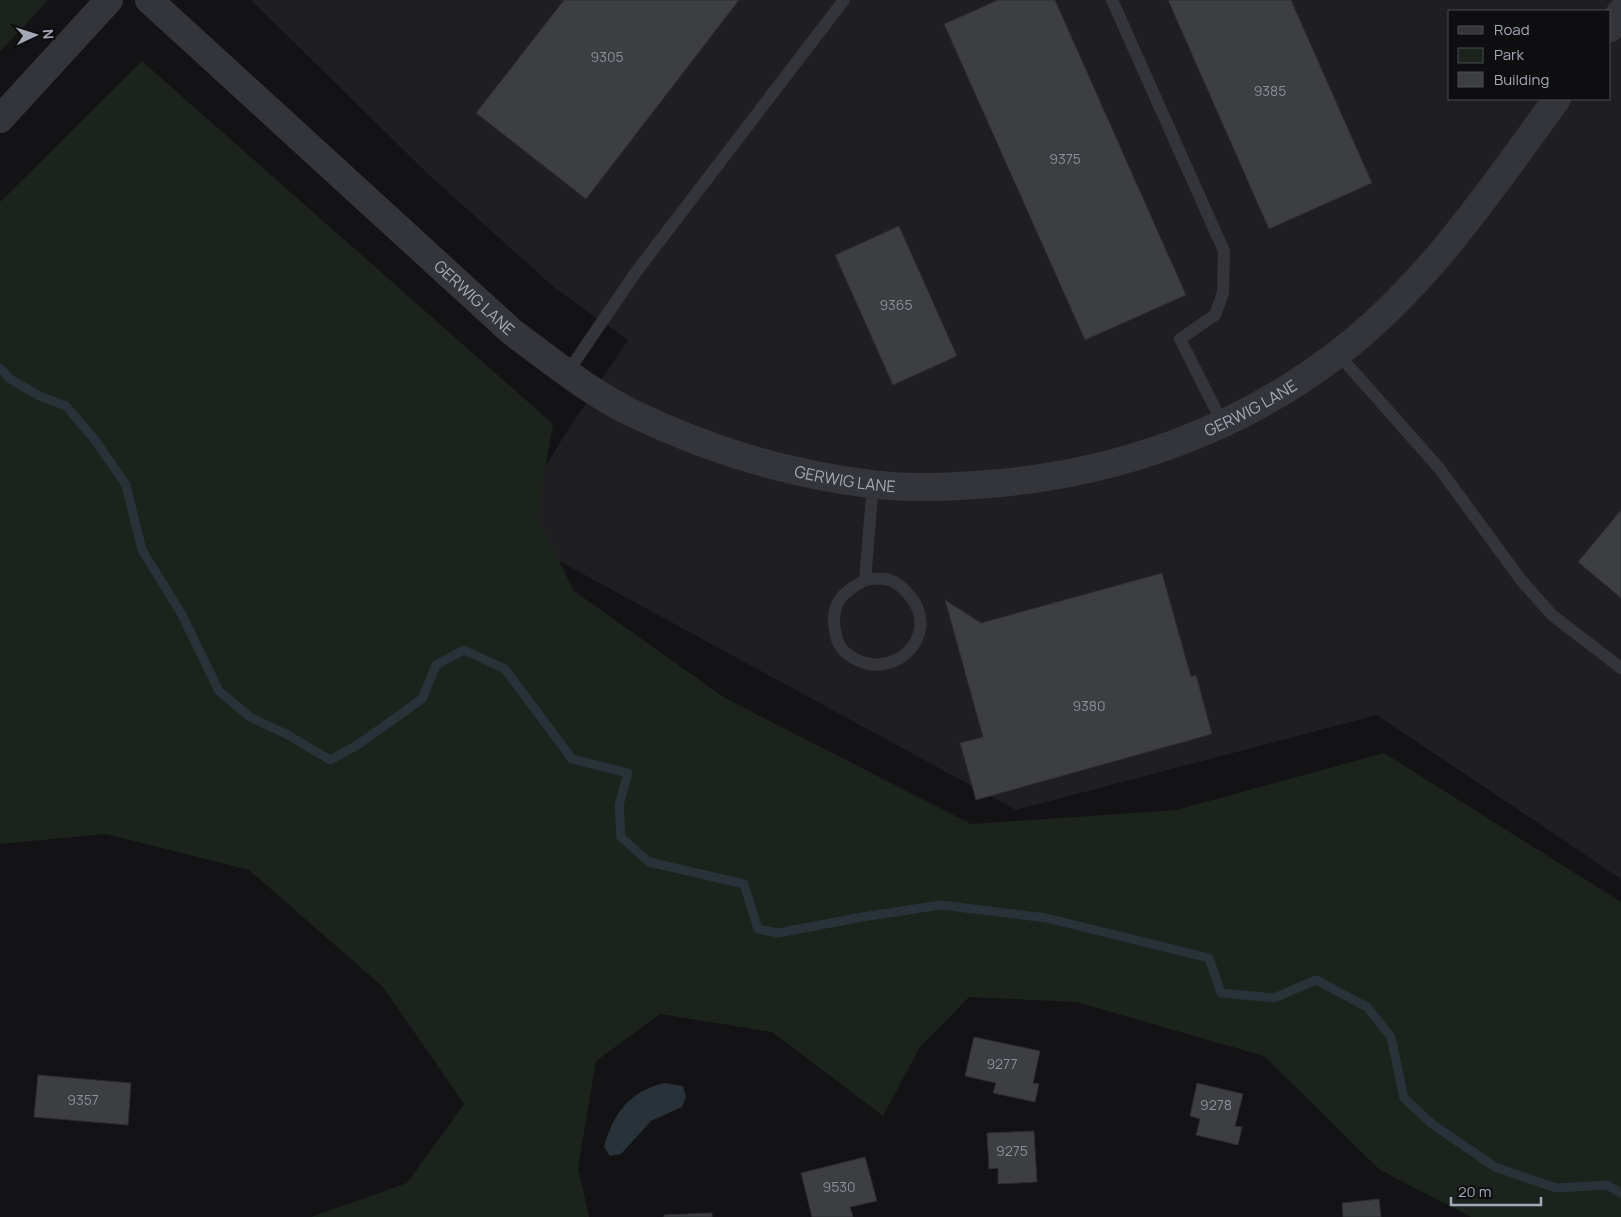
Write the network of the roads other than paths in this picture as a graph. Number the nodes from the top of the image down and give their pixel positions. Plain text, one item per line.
1 (109, 0) edge
2 (149, 0) edge
3 (844, 0) edge
4 (1112, 0) edge
5 (1621, 12) edge
6 (1611, 27) edge
7 (1557, 100) edge
8 (0, 118) edge
9 (1338, 354) junction
10 (567, 373) junction
11 (1222, 424) junction
12 (873, 484) junction
13 (865, 580) junction
14 (1621, 668) edge

1 - 8 street
2 - 10 street, GERWIG LANE
3 - 10 lane
4 - 11 lane
5 - 6 street
7 - 9 street, GERWIG LANE
9 - 11 street, GERWIG LANE
9 - 14 lane
10 - 12 street, GERWIG LANE
11 - 12 street, GERWIG LANE
12 - 13 lane
13 - 13 lane

